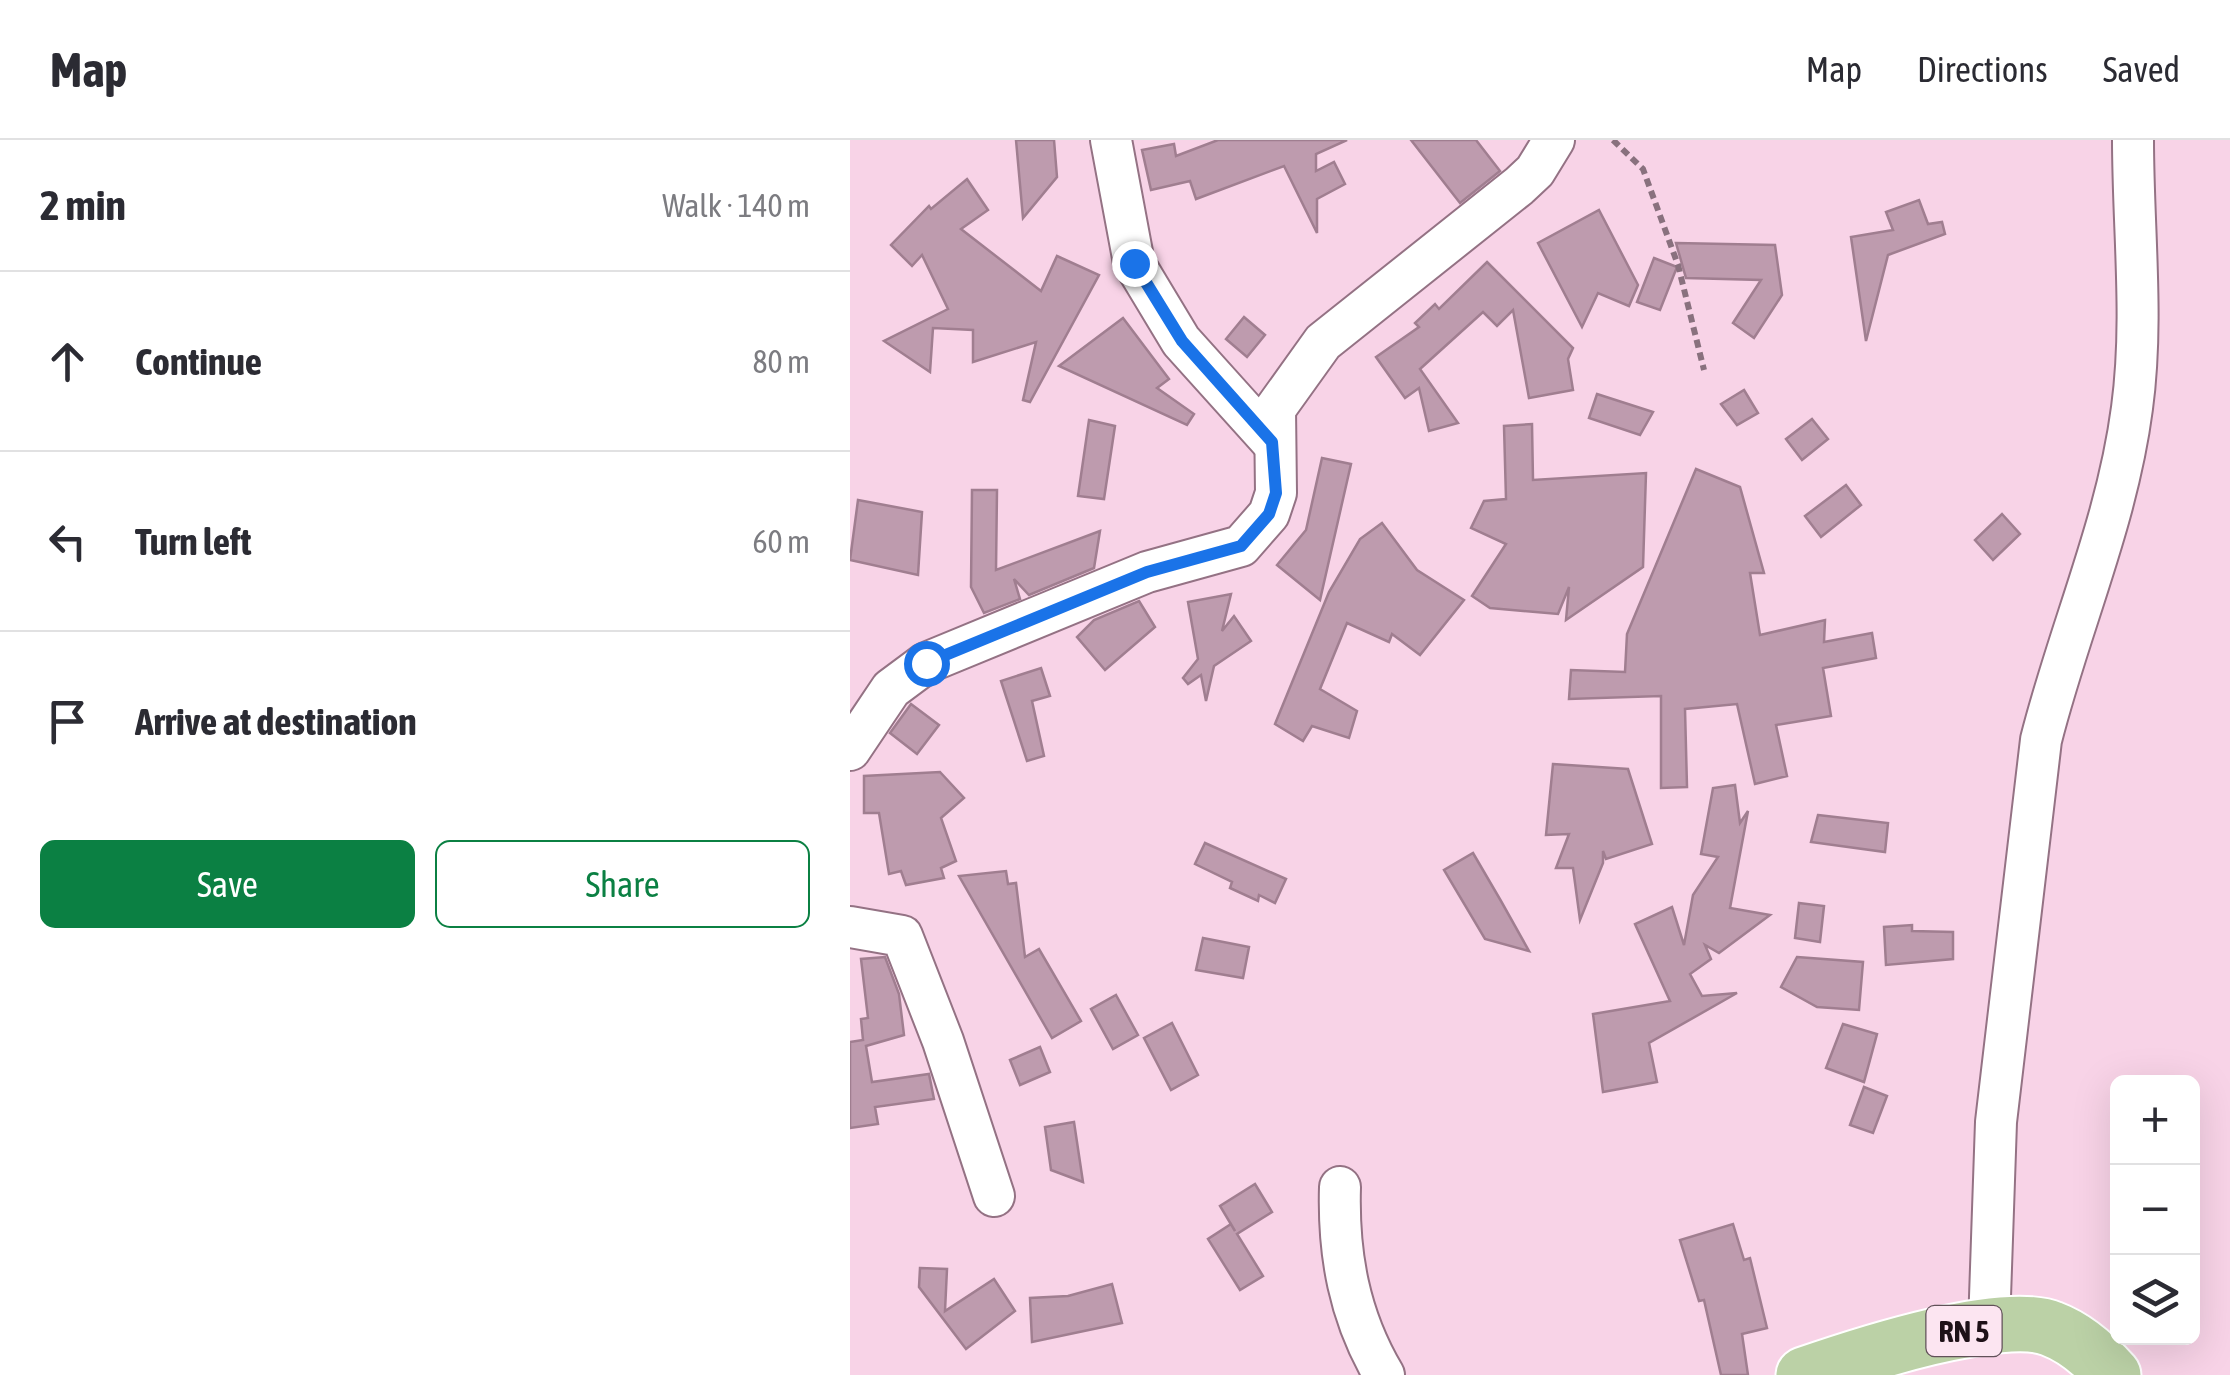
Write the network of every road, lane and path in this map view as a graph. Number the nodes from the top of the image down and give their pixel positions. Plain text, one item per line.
1 (1111, 140) edge
2 (1554, 140) edge
3 (1614, 140) edge
4 (2133, 140) edge
5 (1704, 370) dead end
6 (1272, 442) junction
7 (850, 750) edge
8 (850, 927) edge
9 (1340, 1186) dead end
10 (994, 1196) dead end
11 (1990, 1326) junction
12 (1384, 1375) edge
13 (1804, 1375) edge
14 (2112, 1375) edge

1 - 6 street
2 - 6 street
3 - 5 path
4 - 11 street
6 - 7 street
8 - 10 street
9 - 12 street
11 - 13 main road, RN 5
11 - 14 main road, RN 5

